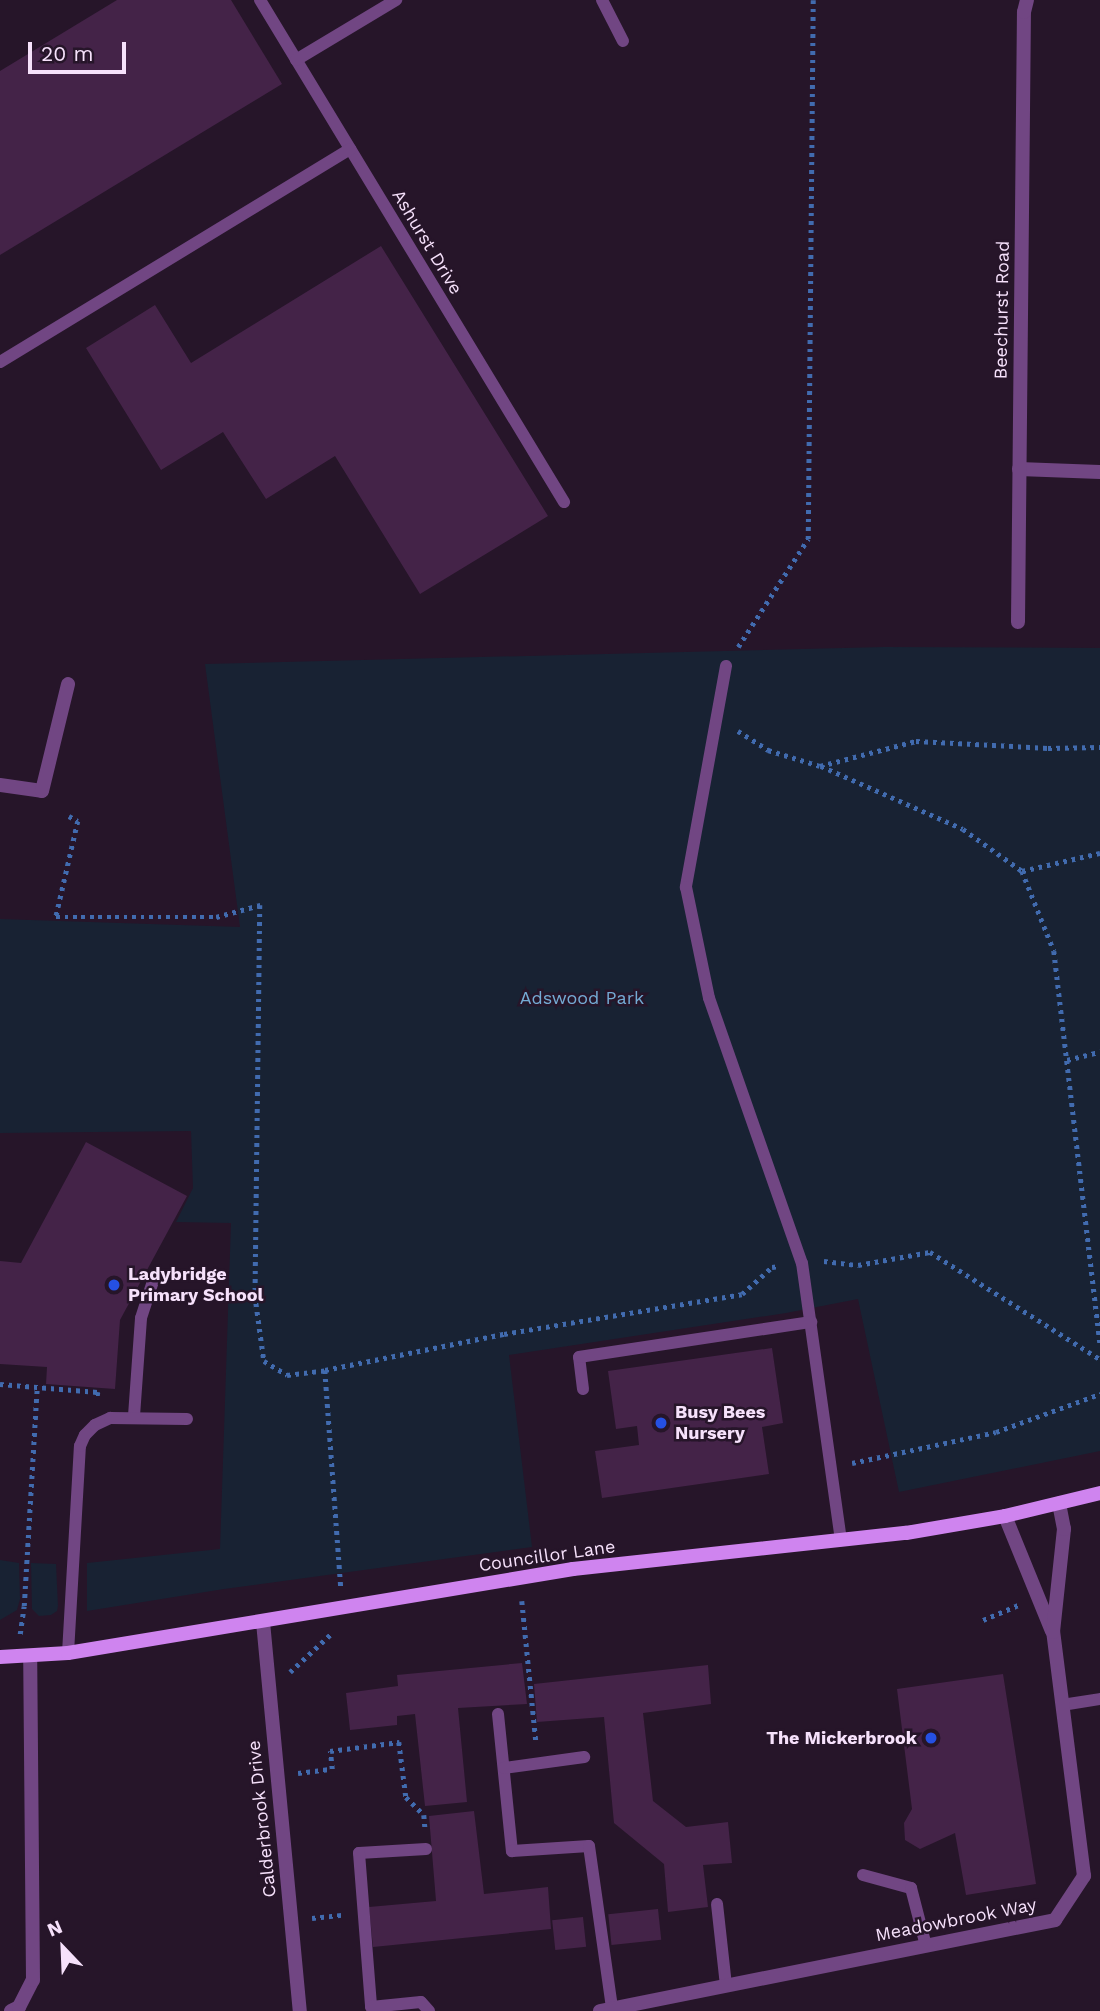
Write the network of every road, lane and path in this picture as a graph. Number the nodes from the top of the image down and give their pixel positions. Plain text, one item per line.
1 (260, 0) edge
2 (396, 0) edge
3 (602, 0) edge
4 (814, 0) edge
5 (1027, 0) edge
6 (623, 41) dead end
7 (296, 60) junction
8 (350, 149) junction
9 (0, 362) edge
10 (1019, 469) junction
11 (1100, 471) edge
12 (564, 502) dead end
13 (1018, 622) dead end
14 (726, 666) joint
15 (68, 684) dead end
16 (719, 718) junction
17 (1100, 747) edge
18 (820, 766) junction
19 (0, 785) edge
20 (69, 817) dead end
21 (1100, 852) edge
22 (1022, 871) junction
23 (1100, 1052) edge
24 (1067, 1060) junction
25 (802, 1263) junction
26 (154, 1278) dead end
27 (811, 1322) junction
28 (1100, 1343) edge
29 (1100, 1359) edge
30 (325, 1370) junction
31 (0, 1384) edge
32 (37, 1387) junction
33 (583, 1389) dead end
34 (1100, 1394) edge
35 (134, 1416) junction
36 (187, 1419) dead end
37 (95, 1424) junction
38 (831, 1467) junction
39 (1100, 1493) edge
40 (1059, 1503) junction
41 (1005, 1516) junction
42 (841, 1540) junction
43 (519, 1579) junction
44 (341, 1581) dead end
45 (1038, 1597) junction
46 (983, 1620) dead end
47 (263, 1622) junction
48 (336, 1631) dead end
49 (1053, 1632) junction
50 (68, 1653) junction
51 (0, 1657) edge
52 (23, 1657) junction
53 (283, 1678) dead end
54 (1100, 1699) edge
55 (1062, 1705) junction
56 (498, 1714) dead end
57 (584, 1758) dead end
58 (539, 1763) junction
59 (504, 1768) junction
60 (277, 1776) junction
61 (426, 1849) joint
62 (863, 1875) dead end
63 (717, 1904) dead end
64 (363, 1912) junction
65 (292, 1921) junction
66 (926, 1946) junction
67 (726, 1986) junction
68 (606, 2010) edge
69 (11, 2011) edge
70 (300, 2011) edge
71 (429, 2011) edge

1 - 7 lane, Ashurst Drive
2 - 7 lane
3 - 6 lane
4 - 14 path
5 - 10 street, Beechurst Road
7 - 8 lane, Ashurst Drive
8 - 9 lane
8 - 12 lane, Ashurst Drive
10 - 11 street
10 - 13 street, Beechurst Road
14 - 16 lane
15 - 19 street
16 - 18 path
16 - 25 lane
17 - 18 path
18 - 22 path
20 - 30 path
21 - 22 path
22 - 24 path
23 - 24 path
24 - 28 path
25 - 27 lane
25 - 29 path
25 - 30 path
26 - 35 lane
27 - 33 lane
27 - 38 lane
30 - 44 path
31 - 32 path
32 - 37 path
32 - 52 path
34 - 38 path
35 - 36 lane
35 - 37 lane
37 - 50 lane
38 - 42 lane
39 - 40 street, Councillor Lane
40 - 41 street, Councillor Lane
40 - 49 street, Meadowbrook Way
41 - 42 street, Councillor Lane
41 - 45 street, Meadowbrook Way
42 - 43 street, Councillor Lane
43 - 47 street, Councillor Lane
43 - 58 path
45 - 46 path
45 - 49 street, Meadowbrook Way
47 - 50 street, Councillor Lane
47 - 60 street, Calderbrook Drive
48 - 53 path
49 - 55 street, Meadowbrook Way
50 - 52 street, Councillor Lane
51 - 52 street, Councillor Lane
52 - 69 street
54 - 55 lane
55 - 66 street, Meadowbrook Way
56 - 59 lane
57 - 58 lane
58 - 59 lane
59 - 68 lane
60 - 61 path
60 - 65 street, Calderbrook Drive
61 - 64 lane
62 - 66 lane
63 - 67 lane
64 - 65 path
64 - 71 lane
65 - 70 street, Calderbrook Drive
66 - 67 street, Meadowbrook Way
67 - 68 street, Meadowbrook Way

